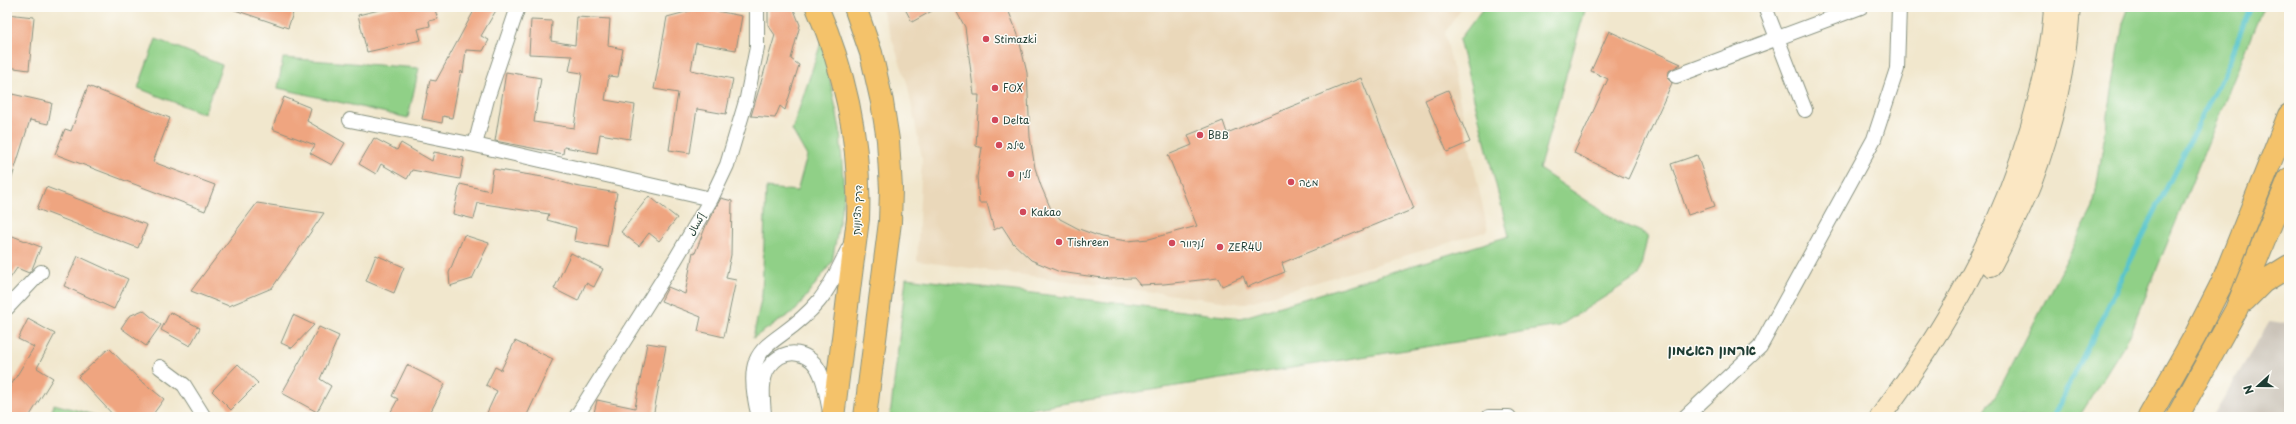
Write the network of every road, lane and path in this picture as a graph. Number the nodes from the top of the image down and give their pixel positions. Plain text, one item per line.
1 (518, 7) edge
2 (757, 7) edge
3 (817, 7) edge
4 (855, 7) edge
5 (1765, 7) edge
6 (1861, 7) edge
7 (1899, 7) edge
8 (2054, 7) edge
9 (2070, 7) edge
10 (1777, 38) junction
11 (1676, 76) dead end
12 (1805, 110) dead end
13 (2289, 115) edge
14 (350, 120) dead end
15 (475, 145) junction
16 (2289, 179) edge
17 (711, 198) junction
18 (856, 233) junction
19 (2289, 266) edge
20 (41, 272) dead end
21 (7, 308) edge
22 (2236, 310) junction
23 (160, 367) dead end
24 (204, 417) edge
25 (576, 417) edge
26 (759, 417) edge
27 (765, 417) edge
28 (832, 417) edge
29 (865, 417) edge
30 (1489, 417) edge
31 (1509, 417) edge
32 (1685, 417) edge
33 (1880, 417) edge
34 (1897, 417) edge
35 (2149, 417) edge
36 (2177, 417) edge

1 - 15 street
2 - 17 street, إكسال
3 - 18 highway, דרך הציונות
4 - 29 highway
5 - 10 street
6 - 10 street
7 - 32 street
8 - 33 street
9 - 34 street
10 - 11 street
10 - 12 street
13 - 35 highway
14 - 15 street
15 - 17 street
16 - 22 highway
17 - 25 street, إكسال
18 - 26 street
18 - 28 highway, דרך הציונות
19 - 22 highway
20 - 21 street
22 - 36 highway
23 - 24 street
27 - 28 street
30 - 31 street

